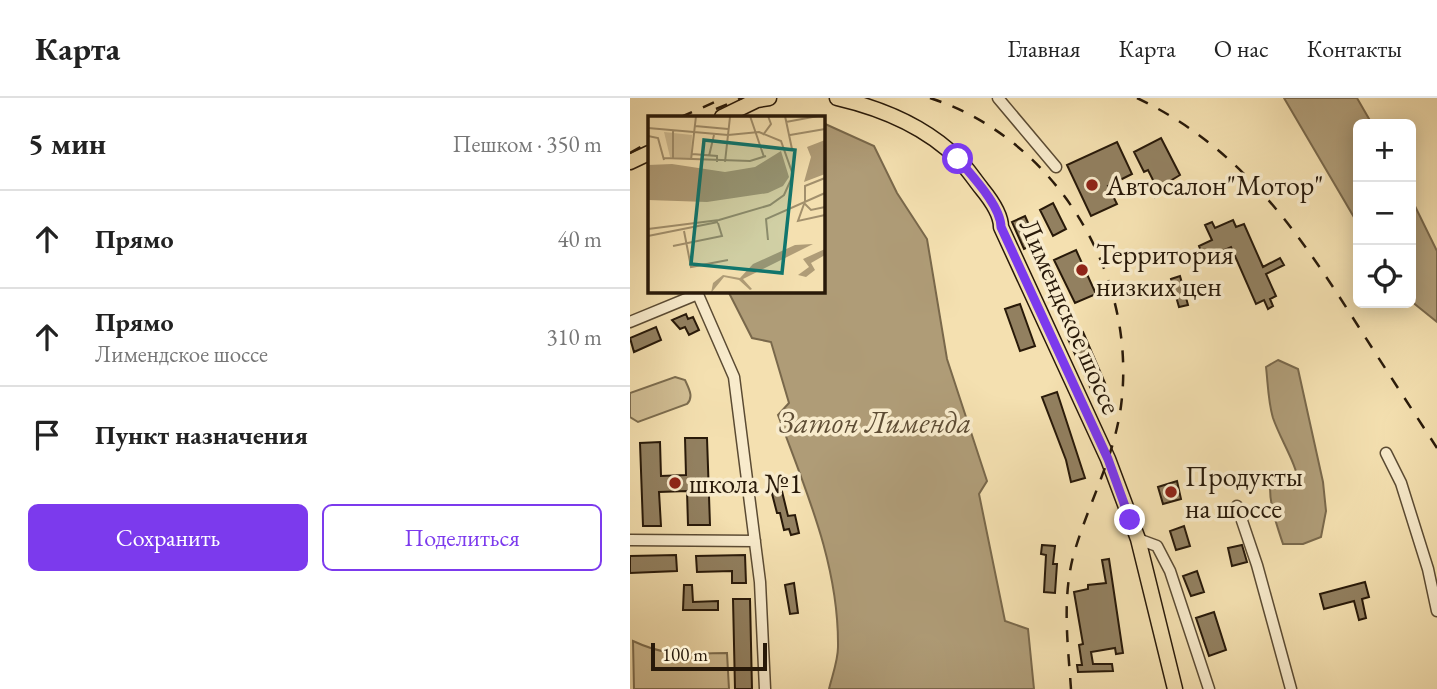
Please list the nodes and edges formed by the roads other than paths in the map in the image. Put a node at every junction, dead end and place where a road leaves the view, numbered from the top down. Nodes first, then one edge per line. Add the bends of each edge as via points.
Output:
1 (769, 98) edge
2 (837, 98) edge
3 (998, 98) edge
4 (724, 116) edge
5 (648, 153) edge
6 (630, 162) edge
7 (1056, 167) dead end
8 (697, 292) edge
9 (630, 322) edge
10 (1385, 453) dead end
11 (1237, 506) dead end
12 (1138, 539) junction
13 (630, 540) edge
14 (755, 541) junction
15 (1437, 611) edge
16 (765, 689) edge
17 (1175, 689) edge
18 (1209, 689) edge
19 (1292, 689) edge

1 - 4 main road
2 - 12 main road, Лимендское шоссе via 890,114 929,137 958,159 986,194 1108,459
3 - 7 street
5 - 6 main road
8 - 9 street
8 - 14 street via 733,377
10 - 15 street via 1401,483
11 - 19 street
12 - 17 main road, Лимендское шоссе
12 - 18 street via 1157,546 1170,571
13 - 14 street
14 - 16 street

